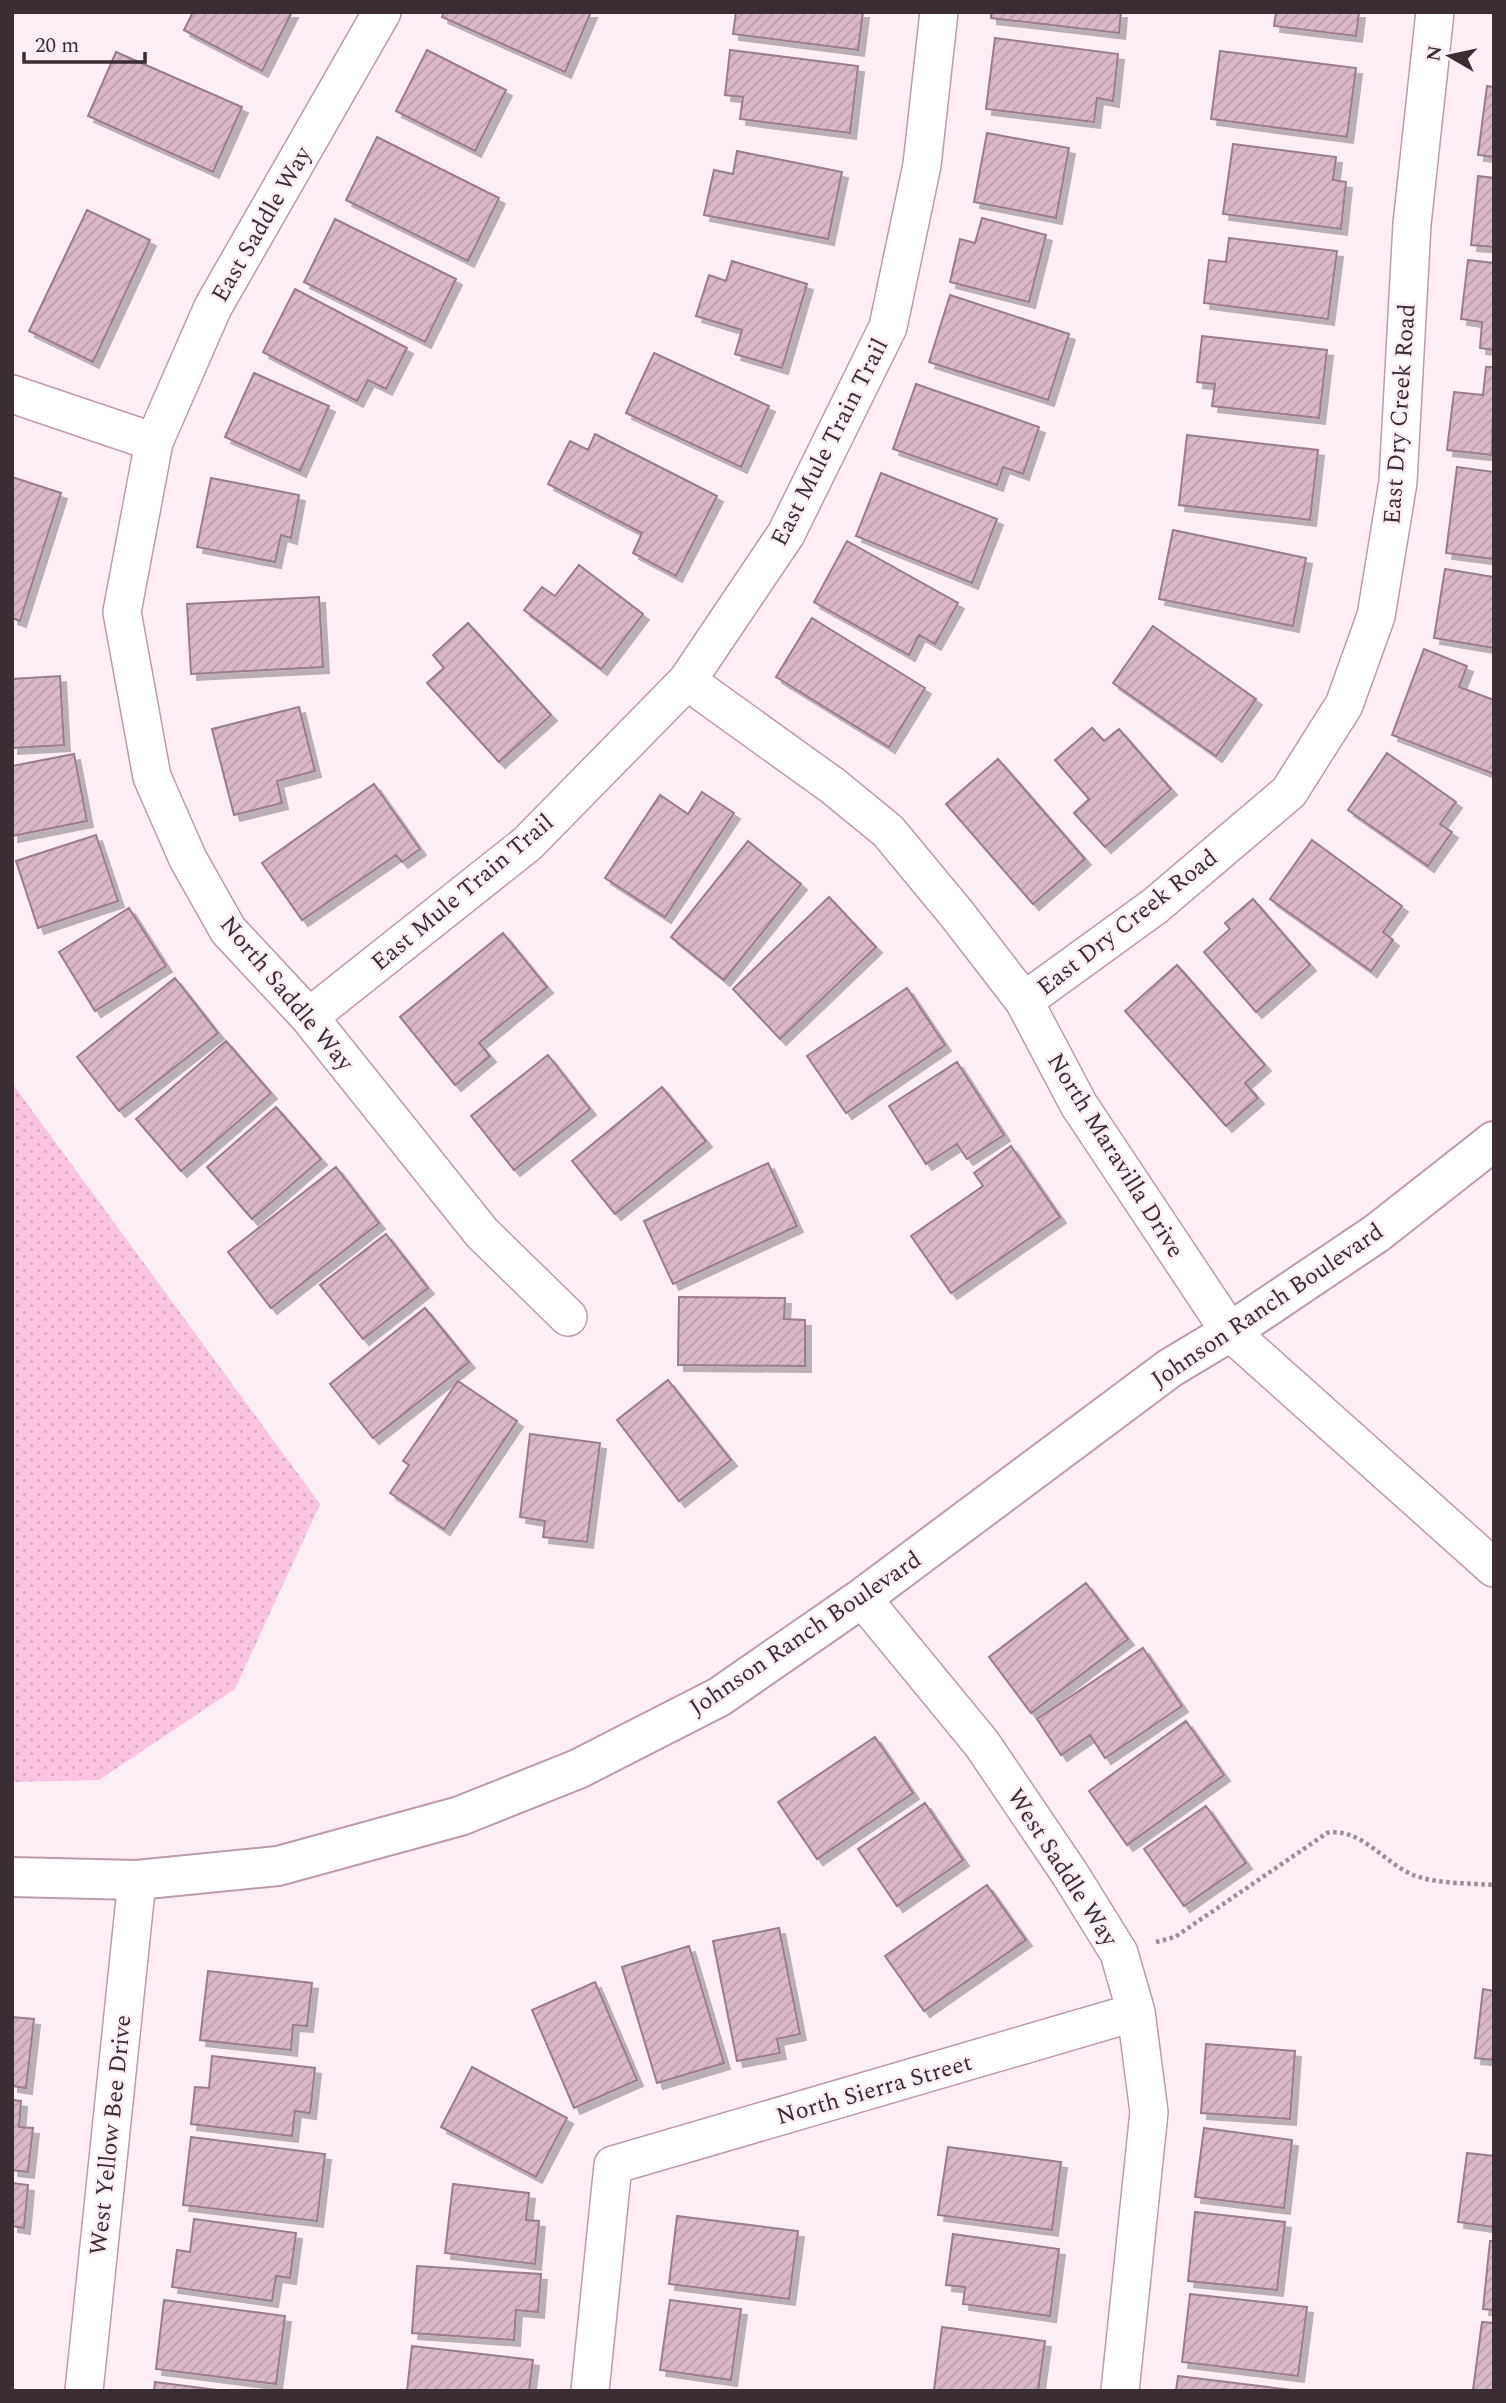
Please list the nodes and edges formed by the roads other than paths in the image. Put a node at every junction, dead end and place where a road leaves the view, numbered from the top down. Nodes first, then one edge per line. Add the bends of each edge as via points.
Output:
1 (382, 12) edge
2 (939, 12) edge
3 (1435, 12) edge
4 (12, 394) edge
5 (154, 442) junction
6 (687, 681) junction
7 (1024, 1001) junction
8 (309, 1017) junction
9 (1494, 1141) edge
10 (568, 1317) dead end
11 (1230, 1332) junction
12 (1494, 1568) edge
13 (862, 1598) junction
14 (12, 1877) edge
15 (137, 1880) junction
16 (1136, 2012) junction
17 (83, 2391) edge
18 (590, 2391) edge
19 (1120, 2391) edge

1 - 5 street, East Saddle Way via 214,307
2 - 6 street, East Mule Train Trail via 922,165 888,327 786,534
3 - 7 street, East Dry Creek Road via 1412,225 1398,482 1376,616 1344,705 1289,792 1155,906
4 - 5 street
5 - 8 street, North Saddle Way via 122,612 152,777 188,859 228,930
6 - 7 street, North Maravilla Drive via 888,831
6 - 8 street, East Mule Train Trail via 527,844
7 - 11 street, North Maravilla Drive via 1079,1105
8 - 10 street, North Saddle Way via 482,1233
9 - 11 street, Johnson Ranch Boulevard via 1377,1233
11 - 12 street, North Maravilla Drive
11 - 13 street, Johnson Ranch Boulevard via 1170,1368
13 - 15 street, Johnson Ranch Boulevard via 719,1697 578,1769 460,1816 278,1866
13 - 16 street, West Saddle Way via 982,1744 1070,1874 1119,1953
14 - 15 street, Johnson Ranch Boulevard
15 - 17 street, West Yellow Bee Drive
16 - 18 street, North Sierra Street via 613,2165
16 - 19 street, West Saddle Way via 1149,2112

